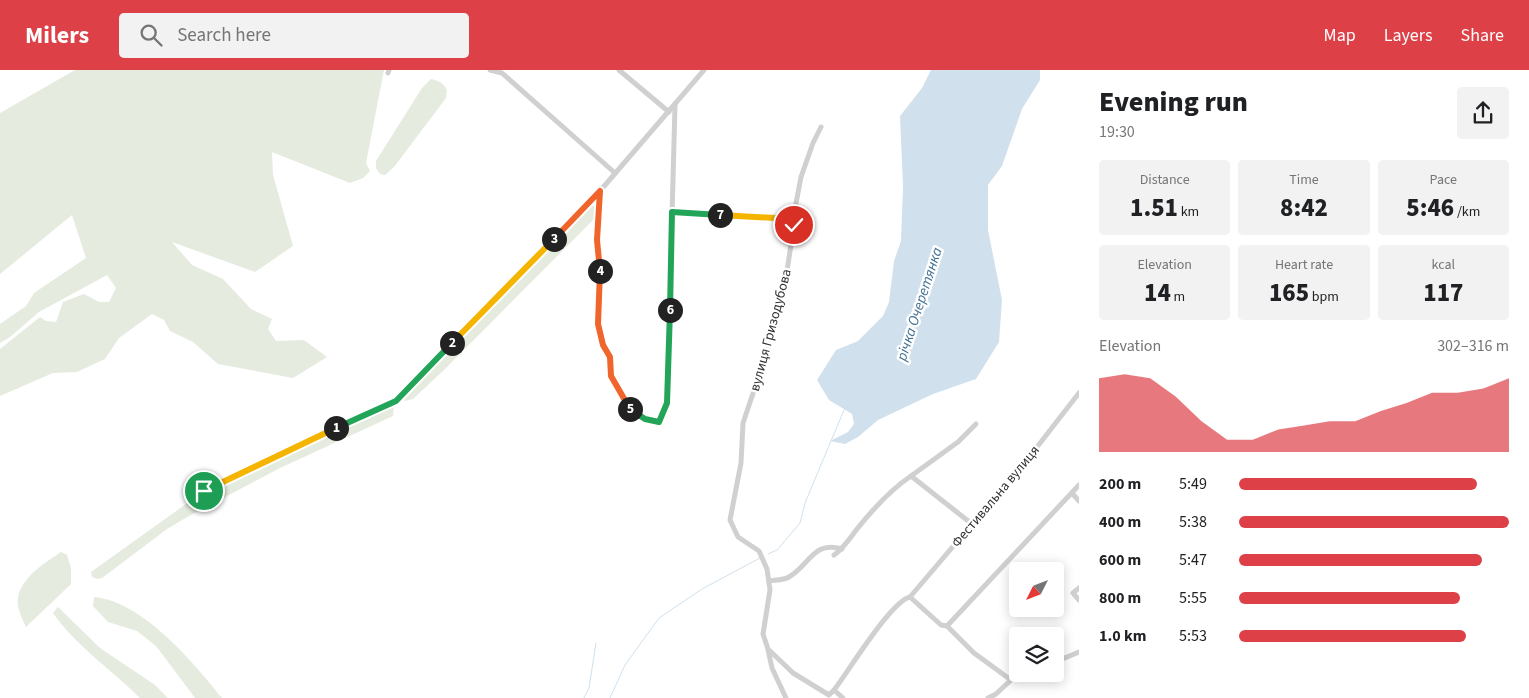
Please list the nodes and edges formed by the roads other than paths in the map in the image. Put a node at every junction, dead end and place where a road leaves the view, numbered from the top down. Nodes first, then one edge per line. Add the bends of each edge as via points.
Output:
1 (490, 70) edge
2 (619, 70) edge
3 (704, 70) edge
4 (675, 105) junction
5 (669, 112) junction
6 (821, 128) dead end
7 (615, 173) junction
8 (600, 191) junction
9 (672, 212) junction
10 (793, 219) junction
11 (1079, 393) edge
12 (976, 424) dead end
13 (910, 476) junction
14 (1079, 486) edge
15 (204, 491) dead end
16 (1072, 493) junction
17 (1079, 501) edge
18 (972, 524) junction
19 (842, 549) junction
20 (834, 555) dead end
21 (769, 581) junction
22 (1079, 588) edge
23 (910, 597) junction
24 (1079, 600) edge
25 (947, 626) junction
26 (768, 649) junction
27 (1079, 652) edge
28 (1064, 658) edge
29 (1009, 679) edge
30 (1009, 682) edge
31 (834, 690) junction
32 (786, 698) edge
33 (843, 698) edge
34 (988, 698) edge

1 - 7 street via 502,74
2 - 5 street
3 - 4 street
4 - 5 street
4 - 9 street
5 - 7 street
6 - 10 street, вулиця Гризодубова via 801,177
7 - 8 street
8 - 9 street via 598,324 603,345 610,357 611,376 629,408 645,419 659,422 667,403
8 - 15 street via 396,401
9 - 10 street
10 - 21 street, вулиця Гризодубова via 785,284 768,349 743,423 741,463 730,520 738,537 759,551
11 - 18 street, Фестивальна вулиця
12 - 13 street via 958,442
13 - 18 street
13 - 19 street via 892,489
14 - 16 street
16 - 17 street
16 - 25 street
18 - 23 street, Фестивальна вулиця
19 - 20 street
19 - 21 street via 833,546 820,548 789,578
21 - 26 street via 763,634
22 - 24 street via 1073,593
23 - 25 street via 941,625
23 - 31 street, Фестивальна вулиця via 904,598 887,616
25 - 29 street via 974,653
26 - 31 street via 793,673 829,695
26 - 32 street via 772,668
27 - 28 street
30 - 34 street
31 - 33 street

